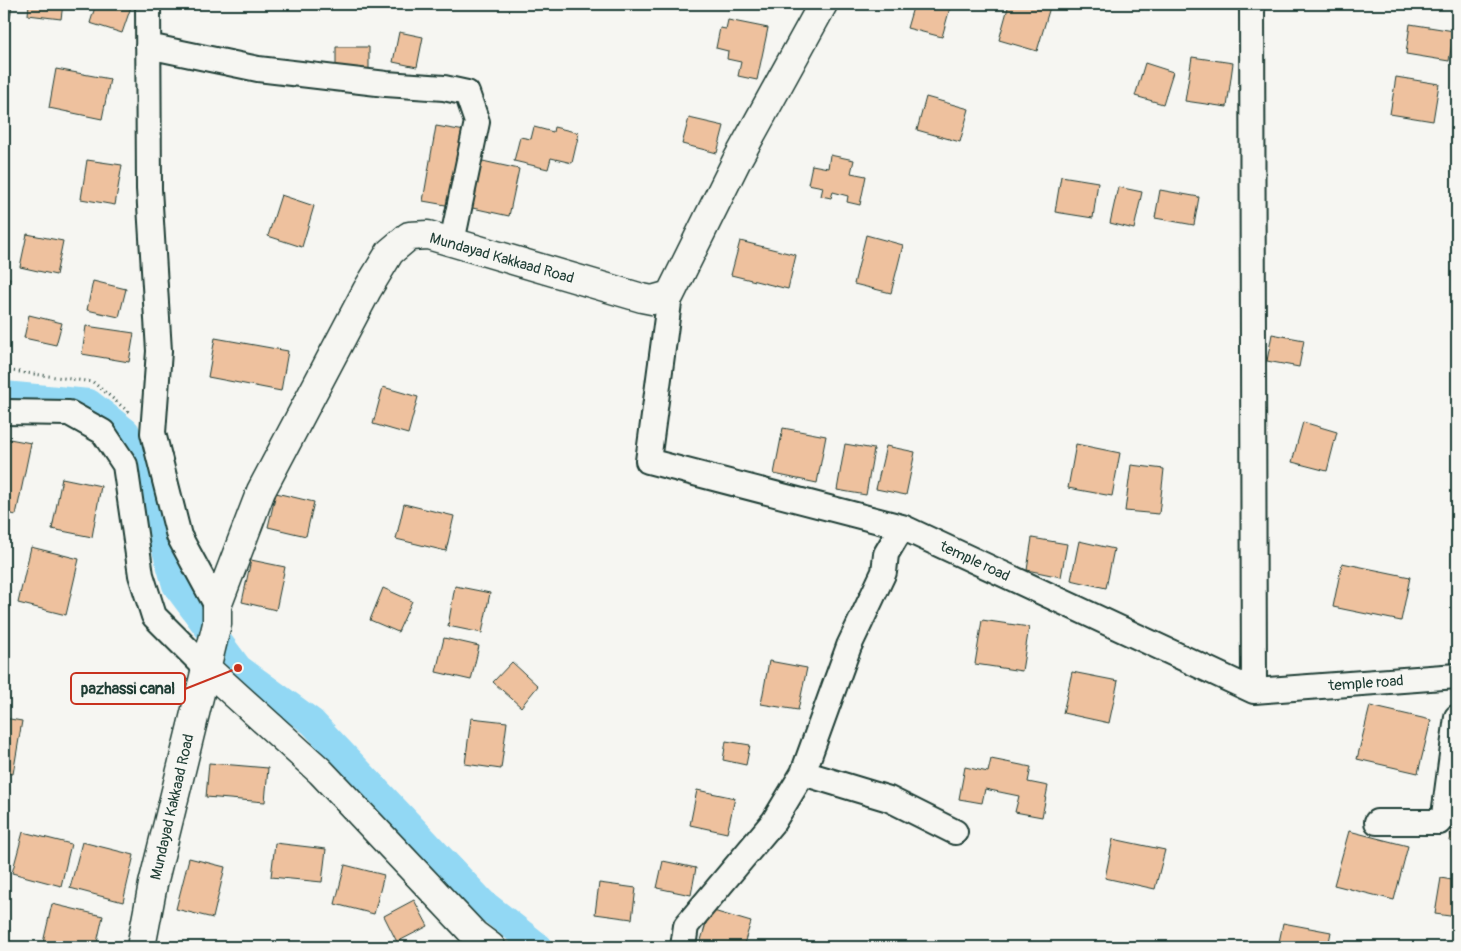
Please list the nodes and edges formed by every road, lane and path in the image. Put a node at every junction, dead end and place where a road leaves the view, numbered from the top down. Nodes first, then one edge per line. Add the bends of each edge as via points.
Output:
1 (148, 4) edge
2 (823, 4) edge
3 (1252, 4) edge
4 (148, 46) junction
5 (452, 242) junction
6 (670, 295) junction
7 (4, 412) edge
8 (902, 527) junction
9 (217, 615) junction
10 (206, 660) junction
11 (1457, 676) edge
12 (1254, 691) junction
13 (1457, 717) edge
14 (803, 773) junction
15 (1377, 822) dead end
16 (955, 832) dead end
17 (141, 947) edge
18 (491, 947) edge
19 (683, 947) edge

1 - 4 street
2 - 6 main road via 736,162
3 - 12 street
4 - 5 street via 258,69 467,93 478,122
4 - 9 street via 149,189 159,351 153,432 179,536
5 - 6 main road, Mundayad Kakkaad Road via 642,298 652,300
5 - 9 main road, Mundayad Kakkaad Road via 428,234 409,236 390,252 262,491
6 - 8 street, temple road via 648,461
7 - 10 street via 69,414 102,432 125,465 141,575 154,616
8 - 12 street, temple road
8 - 14 street via 886,554 884,572 849,646
9 - 10 main road, Mundayad Kakkaad Road
10 - 17 main road, Mundayad Kakkaad Road
10 - 18 main road via 320,771 475,935
11 - 12 street, temple road
13 - 15 street via 1444,815 1439,822
14 - 16 street via 889,799
14 - 19 street via 774,820 686,926

